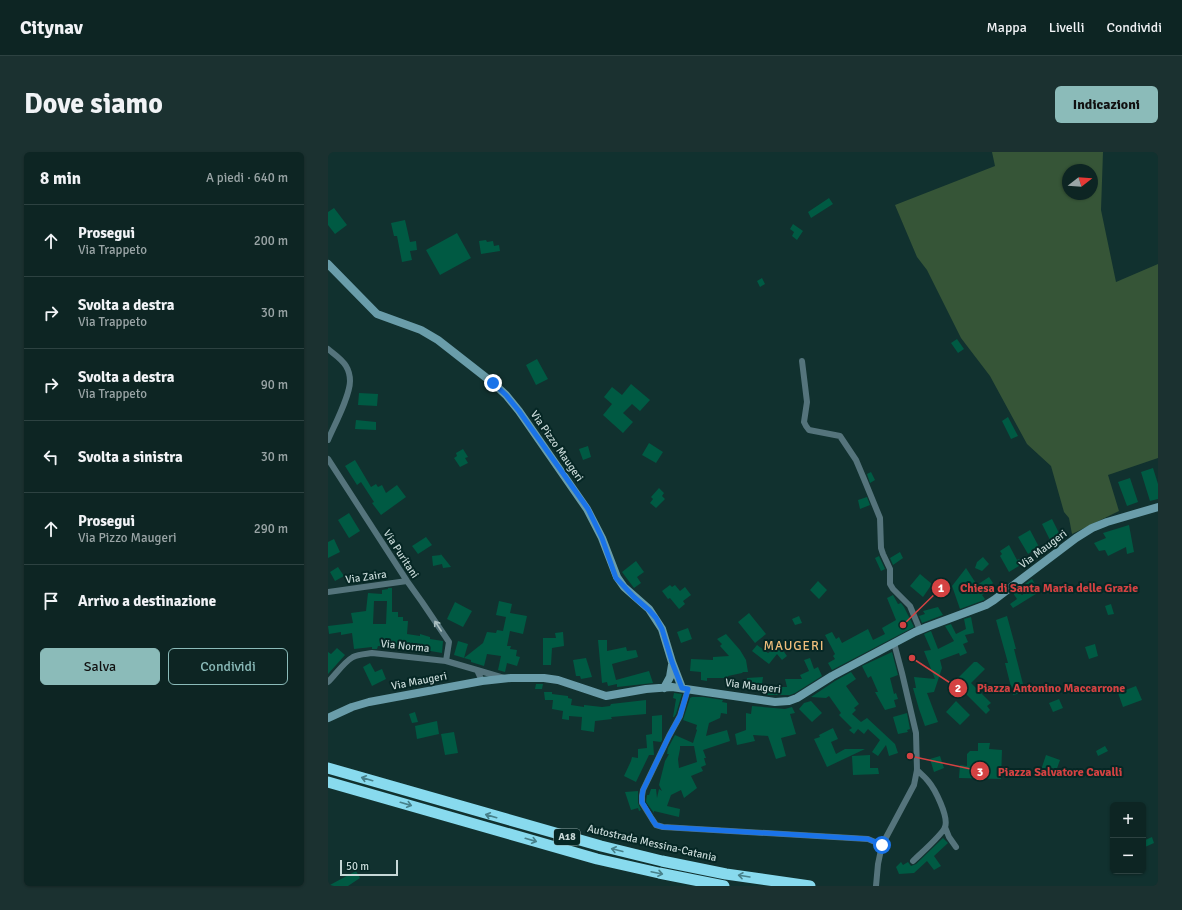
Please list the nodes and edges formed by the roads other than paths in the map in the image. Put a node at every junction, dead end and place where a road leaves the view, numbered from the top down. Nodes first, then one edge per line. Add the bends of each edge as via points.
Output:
1 (328, 264) edge
2 (328, 349) edge
3 (802, 361) dead end
4 (328, 440) edge
5 (328, 459) edge
6 (1158, 507) edge
7 (407, 581) junction
8 (328, 592) edge
9 (920, 630) junction
10 (894, 643) junction
11 (446, 661) junction
12 (672, 662) junction
13 (477, 670) junction
14 (504, 678) junction
15 (482, 680) junction
16 (328, 682) edge
17 (664, 688) junction
18 (685, 689) junction
19 (328, 718) edge
20 (328, 768) edge
21 (917, 770) junction
22 (328, 782) edge
23 (945, 827) junction
24 (882, 845) junction
25 (956, 847) dead end
26 (913, 861) dead end
27 (724, 886) edge
28 (810, 886) edge
29 (876, 886) edge

1 - 12 street, Via Pizzo Maugeri via 377,314 421,330 438,340 506,395 588,509 602,538 616,578 656,618
2 - 4 street via 346,366 350,374 350,383
3 - 9 street via 807,402 804,422 809,430 840,436 856,460 880,518 881,548 890,569 890,584 910,606
5 - 7 street, Via Puritani
6 - 9 street, Via Maugeri via 1092,528 986,605
7 - 8 street, Via Zaira
11 -> 7 street, Via Puritani via 449,642
9 - 10 street, Via Maugeri
10 - 18 street, Via Maugeri via 789,701 775,702
10 - 21 street via 916,733
11 - 13 street, Via Norma
11 - 16 street, Via Norma via 362,654 353,657
12 - 17 street via 672,671
12 - 18 street, Via Pizzo Maugeri
13 - 14 street, Via Norma
13 - 15 street
14 - 15 street, Via Maugeri
14 - 17 street, Via Maugeri via 558,680 606,696
15 - 19 street, Via Maugeri via 369,702
17 - 18 street, Via Maugeri
18 - 24 street via 680,716 643,790 642,802 656,825 868,839
28 -> 20 highway, Autostrada Messina-Catania / A18 via 726,874 662,861
21 - 23 street via 928,781 940,802 946,820
21 - 24 street via 914,785
22 -> 27 highway, A18 via 597,859
23 - 25 street
23 - 26 street
24 - 29 street

